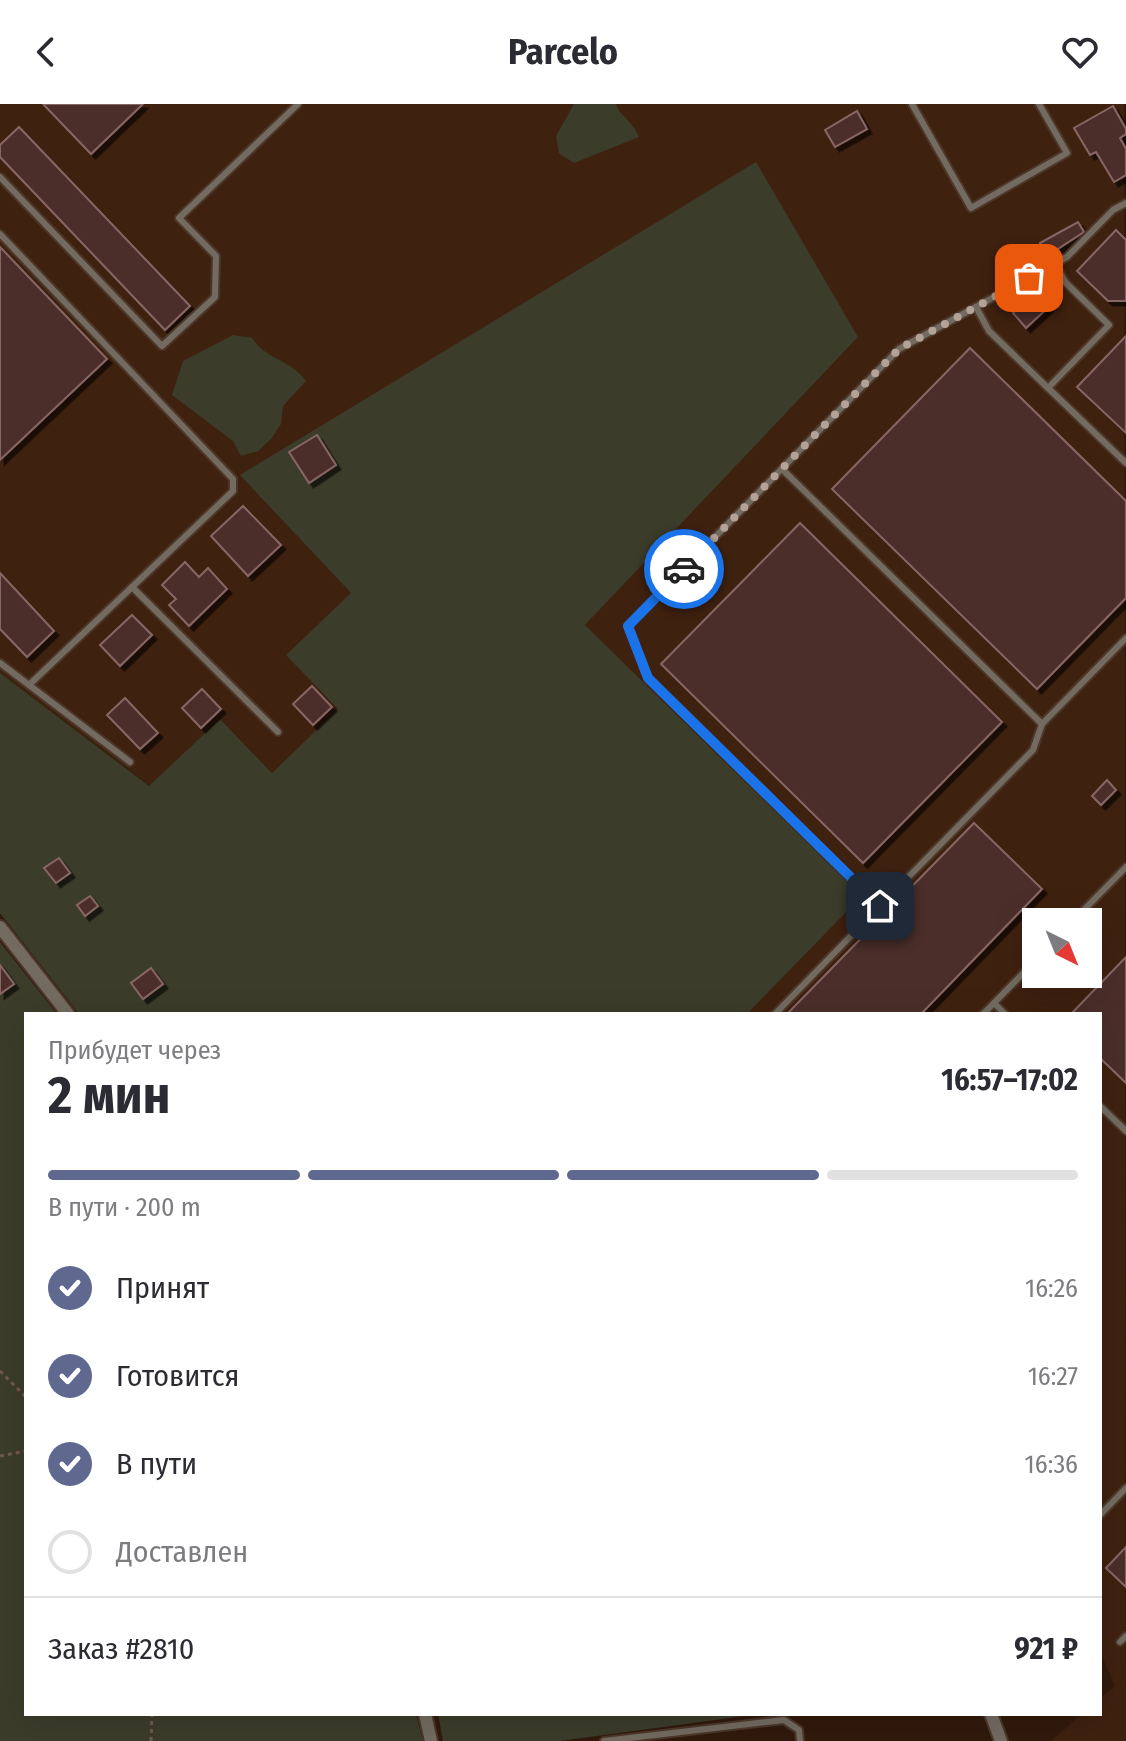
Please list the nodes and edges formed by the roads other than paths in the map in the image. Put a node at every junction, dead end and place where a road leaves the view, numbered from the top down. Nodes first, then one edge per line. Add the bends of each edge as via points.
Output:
1 (298, 104) edge
2 (912, 104) edge
3 (1039, 104) edge
4 (0, 177) edge
5 (1126, 203) edge
6 (0, 234) edge
7 (1055, 264) junction
8 (976, 307) junction
9 (1048, 388) junction
10 (1126, 463) edge
11 (782, 469) junction
12 (132, 587) junction
13 (1126, 638) edge
14 (0, 663) edge
15 (29, 685) junction
16 (1042, 724) junction
17 (278, 732) dead end
18 (130, 762) dead end
19 (1126, 867) edge
20 (880, 906) junction
21 (1086, 908) edge
22 (0, 927) edge
23 (1022, 974) edge
24 (994, 1003) junction
25 (66, 1012) edge
26 (777, 1012) edge
27 (985, 1012) edge
28 (1003, 1012) edge
29 (1102, 1108) edge
30 (1126, 1131) edge
31 (1126, 1488) edge
32 (1102, 1513) edge
33 (1126, 1636) edge
34 (1120, 1642) dead end
35 (425, 1716) edge
36 (992, 1716) edge
37 (431, 1741) edge
38 (604, 1741) edge
39 (800, 1741) edge
40 (1001, 1741) edge

1 - 4 lane via 179,218 216,256 215,297 162,346
2 - 3 lane via 971,208 1067,153
5 - 7 lane
6 - 12 lane via 233,479 233,491
7 - 8 lane
7 - 9 lane via 1066,283 1109,325
8 - 9 lane via 989,331
8 - 11 lane via 899,349
9 - 10 lane
11 - 16 lane
11 - 20 lane via 628,626 648,678
12 - 15 lane
12 - 17 lane
13 - 16 lane
14 - 15 lane
15 - 18 lane
16 - 20 lane via 1033,750
19 - 21 lane
20 - 26 lane
22 - 25 street
23 - 24 lane
24 - 27 lane
24 - 28 lane
29 - 30 lane
31 - 32 lane
33 - 34 lane
35 - 37 street
36 - 40 street
38 - 39 lane via 784,1720 799,1730

